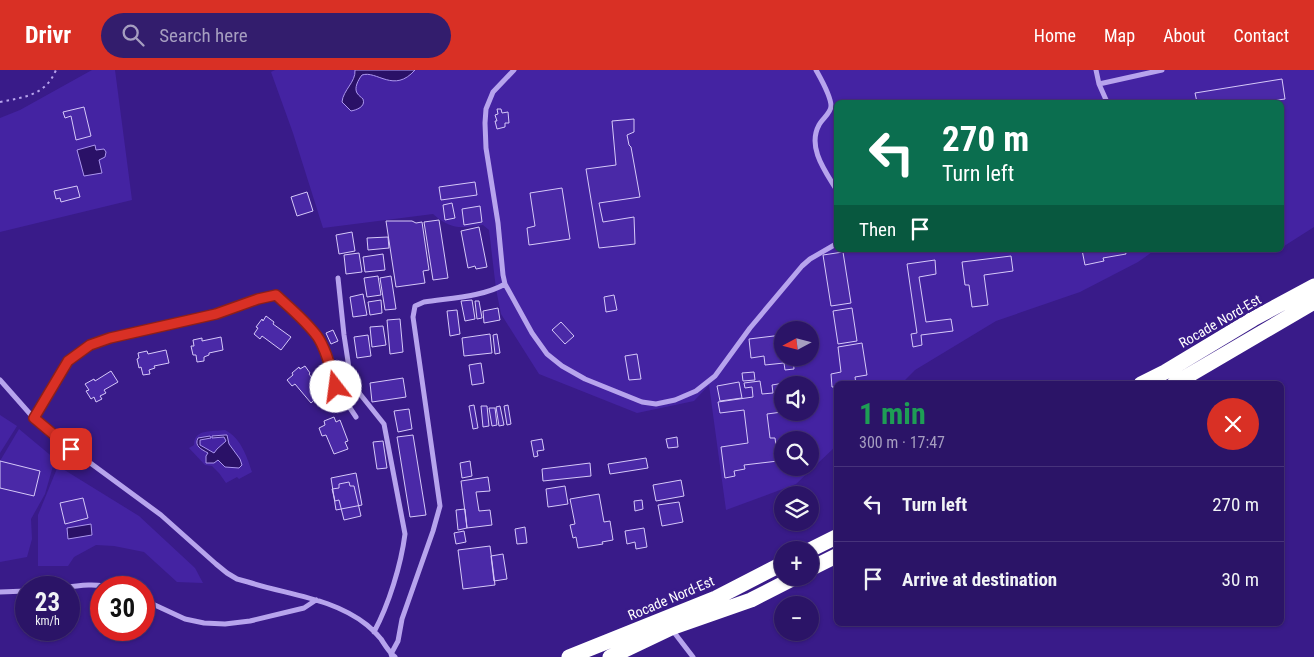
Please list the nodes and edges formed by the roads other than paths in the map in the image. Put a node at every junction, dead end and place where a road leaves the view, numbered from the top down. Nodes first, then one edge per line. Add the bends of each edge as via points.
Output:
1 (514, 70) edge
2 (816, 70) edge
3 (1096, 70) edge
4 (1162, 70) edge
5 (1099, 84) junction
6 (1106, 100) edge
7 (834, 186) edge
8 (834, 245) edge
9 (338, 278) dead end
10 (505, 284) junction
11 (1314, 286) edge
12 (1314, 302) edge
13 (0, 380) edge
14 (1147, 381) edge
15 (1179, 381) edge
16 (356, 417) dead end
17 (34, 418) junction
18 (834, 538) edge
19 (819, 546) edge
20 (834, 557) edge
21 (819, 564) edge
22 (774, 568) edge
23 (778, 586) edge
24 (15, 591) edge
25 (0, 592) edge
26 (316, 600) junction
27 (155, 605) edge
28 (671, 628) junction
29 (374, 632) junction
30 (393, 656) edge
31 (570, 657) edge
32 (610, 657) edge
33 (693, 657) edge

1 - 10 street via 493,92 486,109 485,123
2 - 7 street via 831,103 818,126 815,146
3 - 5 street
4 - 5 street
5 - 6 street
8 - 10 street via 802,266 715,376 696,391 656,404 642,402 585,379 562,366 532,333
9 - 29 street via 349,368 360,394 384,424 406,534 393,586
10 - 30 street via 483,293 415,306 412,317 440,506
11 - 14 highway, Rocade Nord-Est
12 - 15 highway
13 - 17 street
16 - 17 street via 336,387 318,337 276,295 216,314 90,345 68,361
17 - 26 street via 82,458 162,514 227,573 238,579
18 - 19 highway
20 - 21 highway
22 - 31 highway, Rocade Nord-Est via 716,598
23 - 28 highway, Rocade Nord-Est via 751,600
24 - 25 street
26 - 27 street via 304,608 225,624 185,619
26 - 29 street via 352,614
28 - 32 highway, Rocade Nord-Est
28 - 33 street
29 - 30 street

